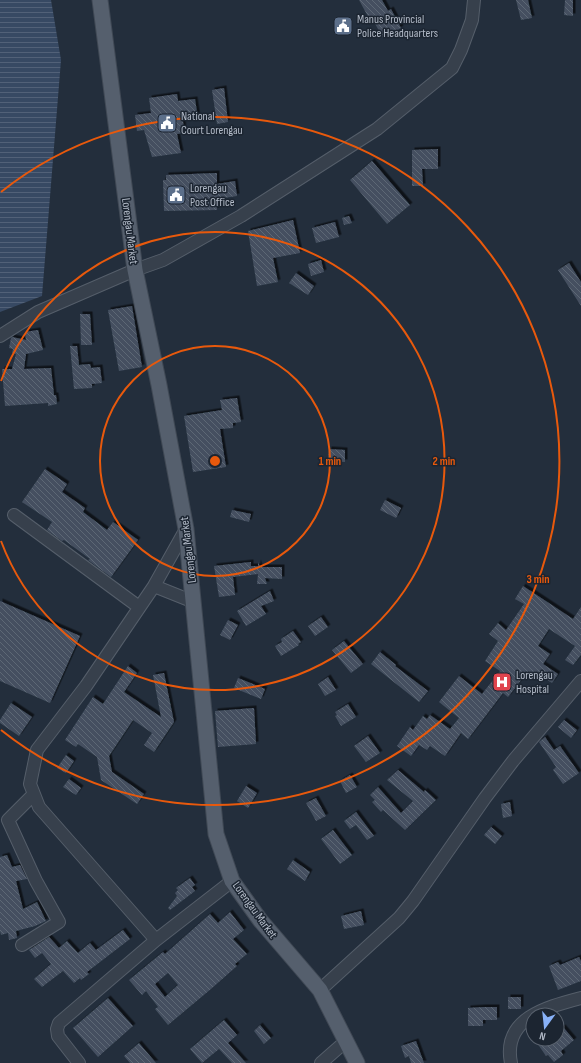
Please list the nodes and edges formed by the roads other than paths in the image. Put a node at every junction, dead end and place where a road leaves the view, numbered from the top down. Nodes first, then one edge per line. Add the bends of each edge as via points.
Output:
1 (100, 0) edge
2 (474, 0) edge
3 (135, 270) junction
4 (0, 336) edge
5 (14, 515) dead end
6 (186, 529) junction
7 (154, 586) junction
8 (194, 602) junction
9 (139, 606) junction
10 (581, 681) edge
11 (34, 794) junction
12 (232, 881) junction
13 (156, 940) junction
14 (22, 945) dead end
15 (320, 990) junction
16 (581, 998) edge
17 (346, 1041) junction
18 (79, 1063) edge
19 (321, 1063) edge
20 (357, 1063) edge
21 (511, 1063) edge

1 - 3 main road, Lorengau Market
2 - 3 street via 472,20 462,50 452,68 377,129 241,216 163,260
3 - 4 street via 38,312
3 - 6 main road, Lorengau Market
5 - 9 street
6 - 7 street
6 - 8 main road, Lorengau Market
7 - 8 street
7 - 9 street
8 - 12 main road, Lorengau Market via 216,834
9 - 11 street via 86,686 37,750 30,784
10 - 15 street via 485,798 414,901 399,918
11 - 13 street via 39,807
11 - 14 street via 8,820 36,881 59,922
12 - 13 street
12 - 15 main road, Lorengau Market via 260,920
13 - 18 street via 59,1023 58,1036
15 - 17 main road, Lorengau Market
16 - 21 street via 561,1003 526,1019 519,1026 510,1045
17 - 19 street
17 - 20 main road, Lorengau Market

